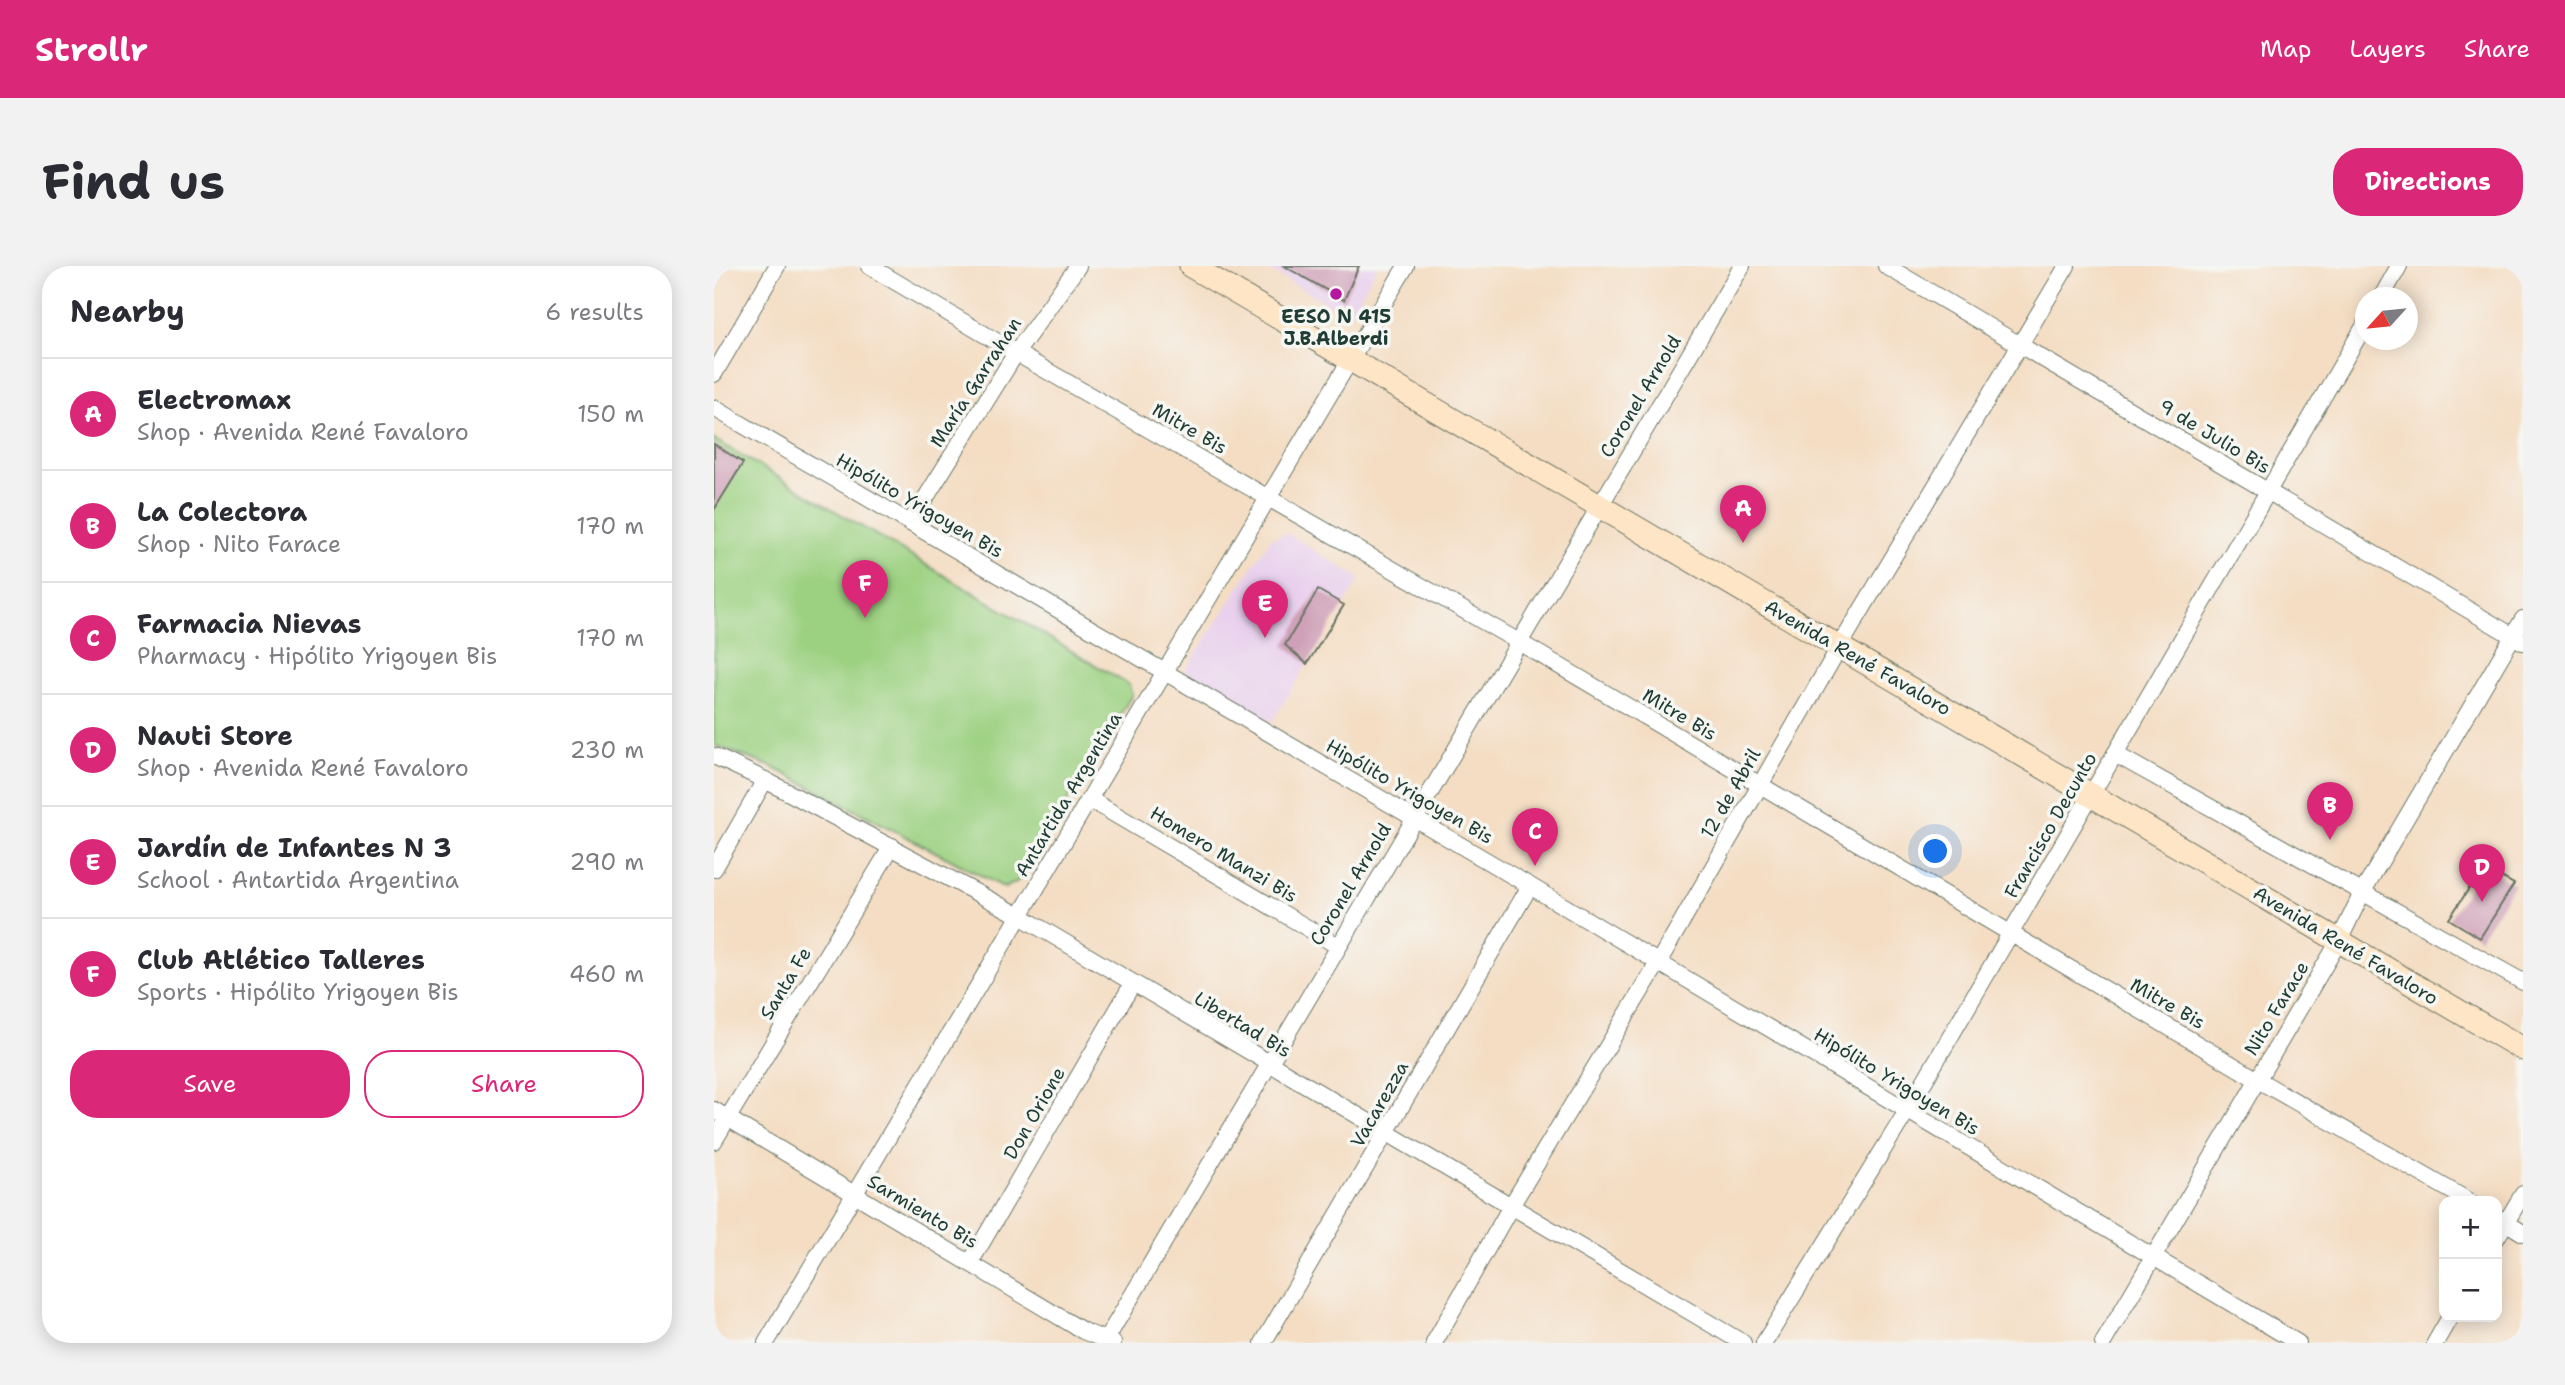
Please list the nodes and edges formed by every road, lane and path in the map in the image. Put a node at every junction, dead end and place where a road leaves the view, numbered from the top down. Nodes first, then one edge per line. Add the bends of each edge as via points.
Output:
1 (777, 266) edge
2 (869, 266) edge
3 (1078, 266) edge
4 (1191, 266) edge
5 (1406, 266) edge
6 (1742, 266) edge
7 (1886, 266) edge
8 (2067, 266) edge
9 (2399, 266) edge
10 (2387, 287) edge
11 (2355, 340) edge
12 (2020, 345) junction
13 (1016, 354) junction
14 (1351, 359) junction
15 (714, 374) edge
16 (714, 408) edge
17 (2267, 491) junction
18 (1269, 497) junction
19 (1600, 505) junction
20 (910, 523) junction
21 (2523, 619) edge
22 (2518, 639) edge
23 (1519, 642) junction
24 (1840, 646) junction
25 (1165, 672) junction
26 (2115, 754) junction
27 (714, 756) edge
28 (765, 779) junction
29 (1758, 786) junction
30 (2092, 794) junction
31 (1089, 799) junction
32 (1414, 818) junction
33 (892, 846) junction
34 (714, 869) edge
35 (1530, 886) junction
36 (2362, 893) junction
37 (1020, 916) junction
38 (2011, 934) junction
39 (2340, 941) junction
40 (1338, 946) junction
41 (1658, 963) junction
42 (2523, 982) edge
43 (1133, 983) junction
44 (2523, 1049) edge
45 (1268, 1063) junction
46 (2258, 1080) junction
47 (1907, 1111) junction
48 (721, 1114) edge
49 (1386, 1132) junction
50 (714, 1141) edge
51 (854, 1194) junction
52 (2523, 1194) edge
53 (2460, 1196) edge
54 (1511, 1206) junction
55 (2502, 1219) edge
56 (2502, 1221) edge
57 (2523, 1233) edge
58 (2154, 1258) junction
59 (970, 1263) junction
60 (2448, 1322) edge
61 (1107, 1342) edge
62 (766, 1343) edge
63 (1264, 1343) edge
64 (1434, 1343) edge
65 (1743, 1343) edge
66 (1765, 1343) edge
67 (2103, 1343) edge
68 (2298, 1343) edge
69 (2435, 1343) edge

1 - 15 street
2 - 13 street, Mitre Bis
3 - 13 street, María Garrahan
4 - 14 main road, Avenida René Favaloro
5 - 14 street, Antartida Argentina
6 - 19 street, Coronel Arnold
7 - 12 street, 9 de Julio Bis
8 - 12 street, 12 de Abril
9 - 10 street
11 - 17 street, Francisco Decunto
12 - 17 street, 9 de Julio Bis
12 - 24 street, 12 de Abril
13 - 18 street, Mitre Bis
13 - 20 street, María Garrahan
14 - 18 street, Antartida Argentina
14 - 19 main road, Avenida René Favaloro
16 - 20 street, Hipólito Yrigoyen Bis
17 - 22 street, 9 de Julio Bis
17 - 26 street, Francisco Decunto
18 - 23 street, Mitre Bis
18 - 25 street, Antartida Argentina
19 - 23 street, Coronel Arnold
19 - 24 main road, Avenida René Favaloro
20 - 25 street, Hipólito Yrigoyen Bis
21 - 22 street, Nito Farace
22 - 36 street, Nito Farace
23 - 29 street, Mitre Bis
23 - 32 street, Coronel Arnold
24 - 29 street, 12 de Abril
24 - 30 main road, Avenida René Favaloro
25 - 31 street, Antartida Argentina
25 - 32 street, Hipólito Yrigoyen Bis
26 - 30 street, Francisco Decunto
26 - 36 street
27 - 28 street, Libertad Bis
28 - 33 street, Libertad Bis
28 - 34 street
29 - 38 street, Mitre Bis
29 - 41 street, 12 de Abril
30 - 38 street, Francisco Decunto
30 - 39 main road, Avenida René Favaloro
31 - 37 street, Antartida Argentina
31 - 40 street, Homero Manzi Bis
32 - 35 street, Hipólito Yrigoyen Bis
32 - 40 street, Coronel Arnold
33 - 37 street, Libertad Bis
33 - 48 street, Santa Fe
35 - 41 street, Hipólito Yrigoyen Bis
35 - 49 street, Vacarezza
36 - 39 street, Nito Farace
36 - 42 street
37 - 43 street, Libertad Bis
37 - 51 street, Antartida Argentina
38 - 46 street, Mitre Bis
38 - 47 street, Francisco Decunto
39 - 44 main road, Avenida René Favaloro
39 - 46 street, Nito Farace
40 - 45 street, Coronel Arnold
41 - 47 street, Hipólito Yrigoyen Bis
41 - 54 street, 12 de Abril
43 - 45 street, Libertad Bis
43 - 59 street, Don Orione
45 - 49 street, Libertad Bis
45 - 61 street, Coronel Arnold
46 - 53 street, Mitre Bis
46 - 58 street, Nito Farace
47 - 58 street, Hipólito Yrigoyen Bis
47 - 66 street, Francisco Decunto
48 - 50 street, Santa Fe
48 - 51 street, Sarmiento Bis
49 - 54 street, Libertad Bis
49 - 63 street, Vacarezza
51 - 59 street, Sarmiento Bis
51 - 62 street, Antartida Argentina
52 - 55 street
54 - 64 street, 12 de Abril
54 - 65 street, Libertad Bis
56 - 57 street
58 - 67 street, Nito Farace
58 - 68 street, Hipólito Yrigoyen Bis
59 - 61 street, Sarmiento Bis
60 - 69 street

